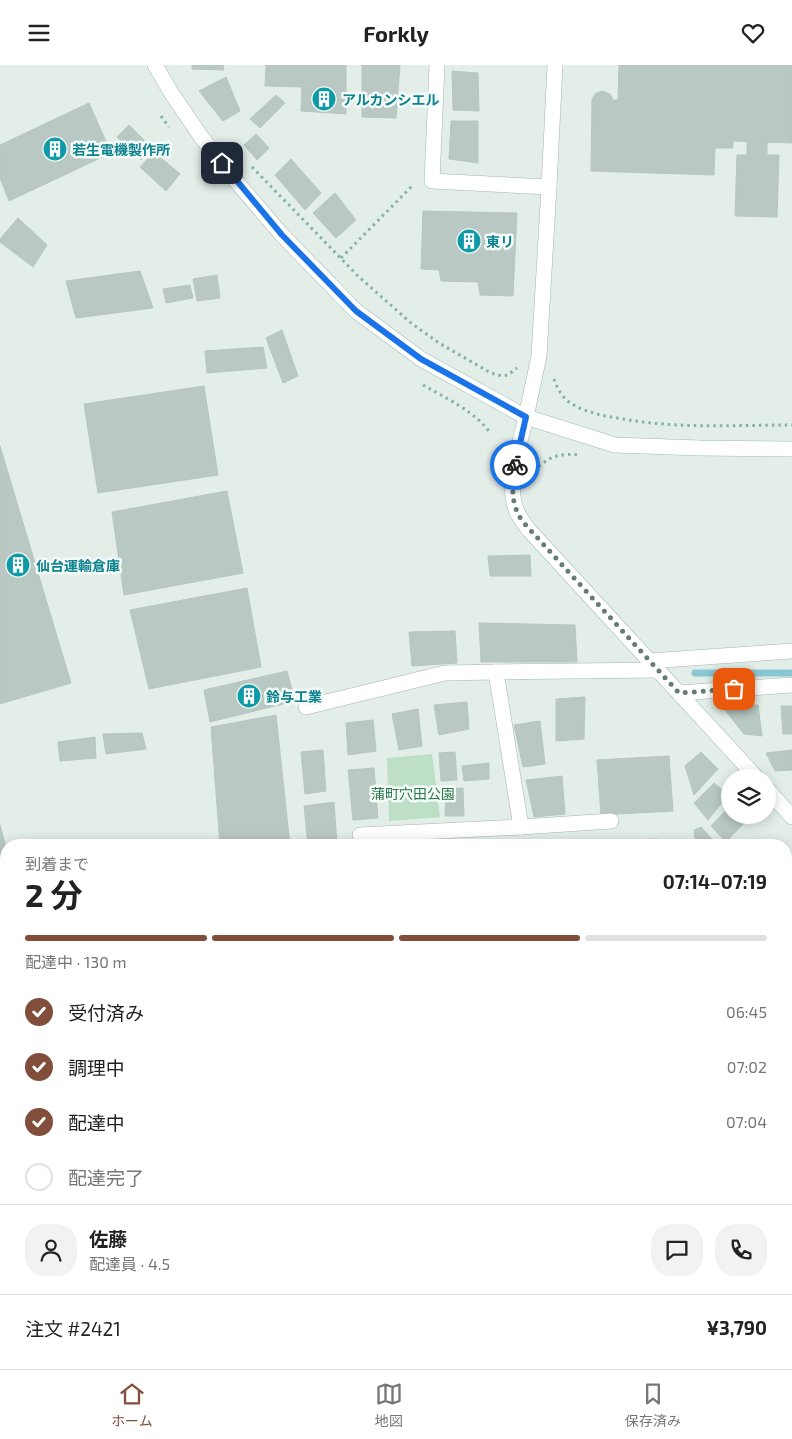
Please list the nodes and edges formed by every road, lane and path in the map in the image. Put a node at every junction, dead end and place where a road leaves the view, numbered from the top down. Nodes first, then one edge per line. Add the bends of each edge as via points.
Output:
1 (155, 65) edge
2 (437, 65) edge
3 (555, 65) edge
4 (248, 163) dead end
5 (432, 181) junction
6 (549, 187) junction
7 (341, 258) junction
8 (520, 363) dead end
9 (554, 369) dead end
10 (526, 417) junction
11 (792, 425) edge
12 (792, 449) edge
13 (584, 456) dead end
14 (532, 478) dead end
15 (792, 651) edge
16 (653, 665) junction
17 (496, 673) junction
18 (792, 685) edge
19 (679, 693) junction
20 (306, 707) dead end
21 (749, 769) edge
22 (776, 799) edge
23 (792, 817) edge
24 (611, 821) dead end
25 (521, 827) junction
26 (360, 835) dead end

1 - 10 street via 182,109 241,187 282,235 356,311 421,359
2 - 5 street
3 - 6 street
4 - 7 path
5 - 6 street
5 - 7 path via 418,180
6 - 10 street via 539,356
7 - 8 path via 394,309 439,343 496,375 508,375
9 - 11 path via 557,389 570,403 596,415 672,425
10 - 12 street via 615,445
10 - 16 street via 512,487 518,515
13 - 14 path via 557,455 544,461
15 - 16 street
16 - 17 street
16 - 19 street
17 - 20 street via 445,673
17 - 25 street
18 - 19 street
19 - 21 street
22 - 23 street
24 - 25 street
25 - 26 street

